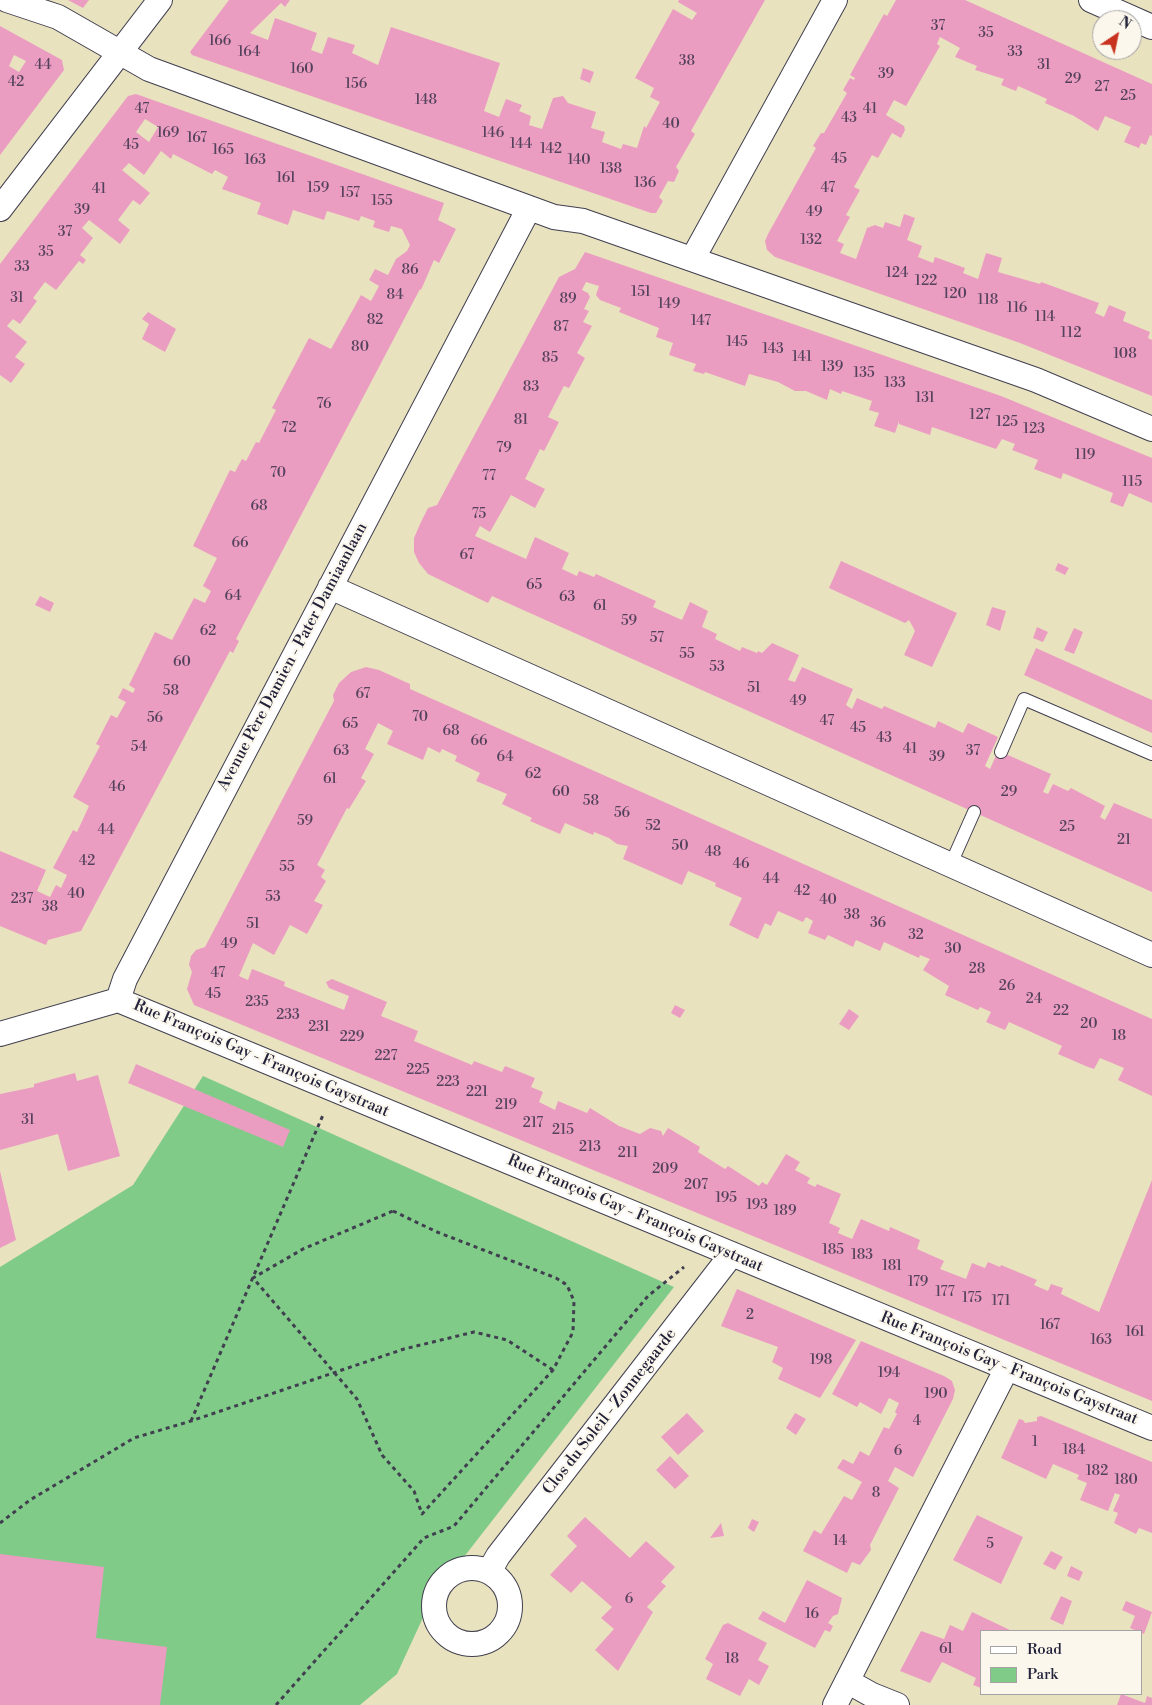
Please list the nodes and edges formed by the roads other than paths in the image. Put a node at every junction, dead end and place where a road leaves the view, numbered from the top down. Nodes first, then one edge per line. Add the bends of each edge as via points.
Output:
1 (7, 0) edge
2 (160, 0) edge
3 (835, 0) edge
4 (1091, 0) edge
5 (1152, 27) edge
6 (120, 52) junction
7 (529, 208) junction
8 (0, 209) edge
9 (693, 258) junction
10 (1152, 429) edge
11 (330, 587) junction
12 (1001, 752) dead end
13 (1152, 754) edge
14 (974, 812) dead end
15 (950, 866) junction
16 (1152, 955) edge
17 (118, 1000) junction
18 (0, 1034) edge
19 (732, 1254) junction
20 (1007, 1368) junction
21 (1152, 1428) edge
22 (489, 1572) dead end
23 (847, 1681) junction
24 (835, 1705) edge
25 (897, 1705) edge

1 - 6 street via 58,17
2 - 6 street
3 - 9 street
4 - 5 street
6 - 7 street via 149,69
6 - 8 street
7 - 9 street via 554,217 583,221
7 - 11 street, Avenue Père Damien - Pater Damiaanlaan
9 - 10 street via 1036,380
11 - 15 street
11 - 17 street, Avenue Père Damien - Pater Damiaanlaan via 125,979
12 - 13 lane via 1024,699
14 - 15 lane
15 - 16 street
17 - 18 street
17 - 19 street, Rue François Gay - François Gaystraat
19 - 20 street, Rue François Gay - François Gaystraat
19 - 22 street, Clos du Soleil - Zonnegaarde via 498,1556
20 - 21 street, Rue François Gay - François Gaystraat
20 - 23 street
23 - 24 street
23 - 25 street via 872,1696

